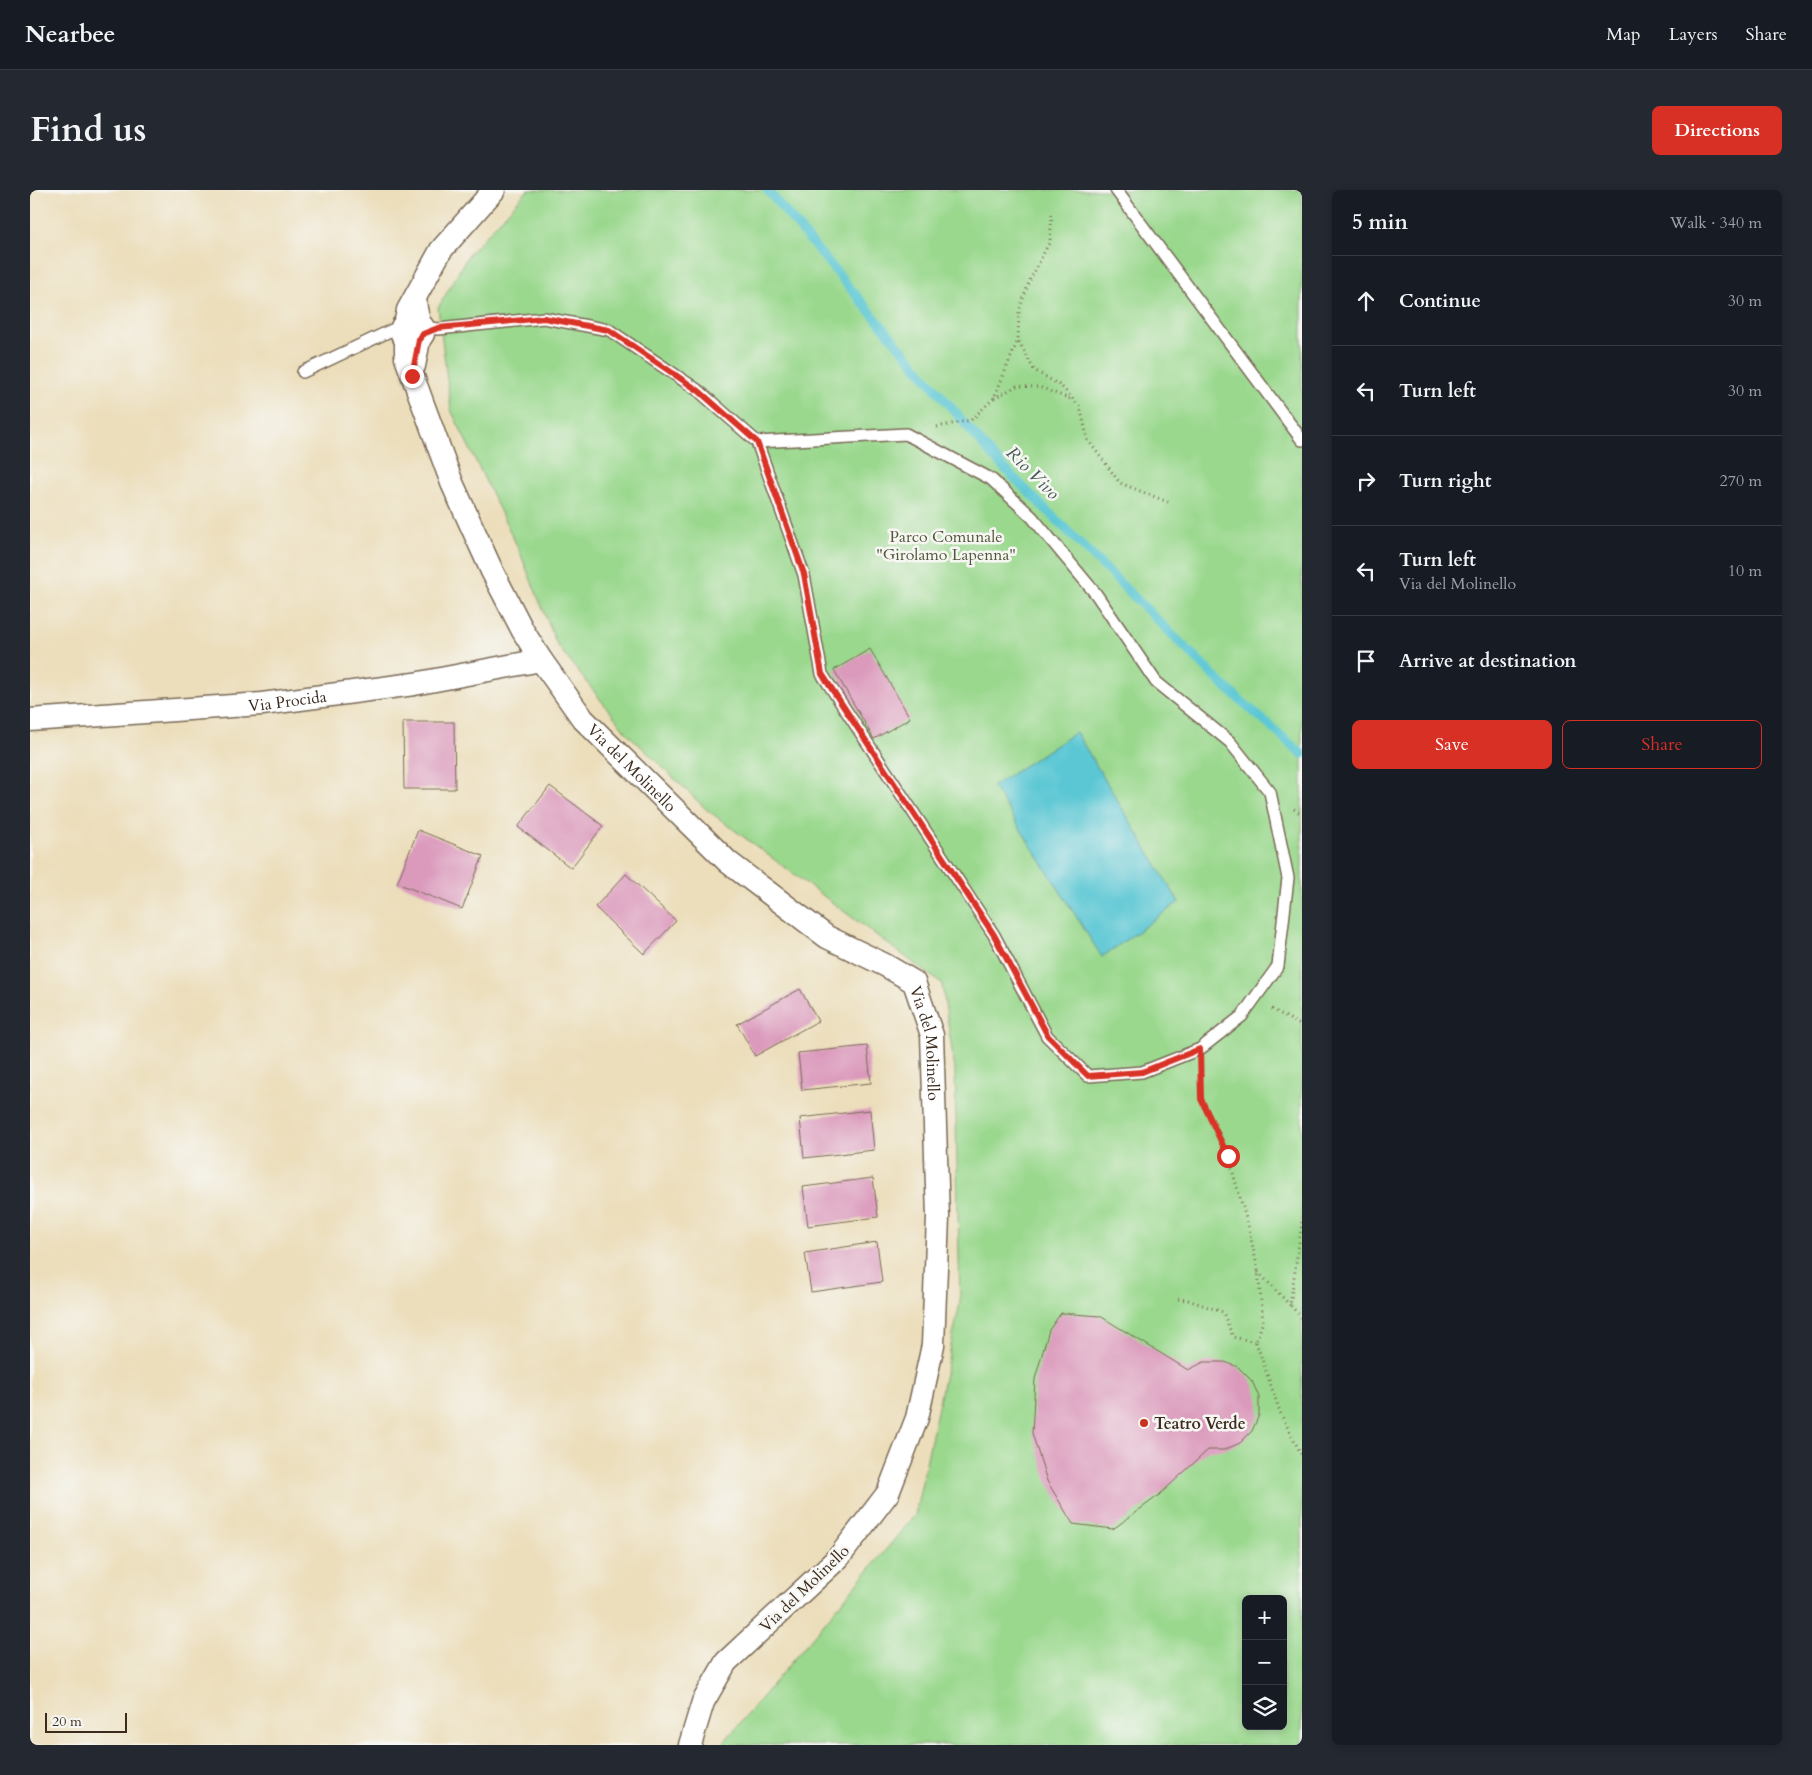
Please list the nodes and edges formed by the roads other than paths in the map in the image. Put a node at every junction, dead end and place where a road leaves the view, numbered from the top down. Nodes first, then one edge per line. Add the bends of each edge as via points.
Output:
1 (494, 190) edge
2 (1116, 190) edge
3 (413, 330) junction
4 (303, 372) dead end
5 (1302, 440) edge
6 (757, 442) junction
7 (541, 660) junction
8 (30, 720) edge
9 (690, 1745) edge

1 - 3 street, Via del Molinello via 441,250 415,298
2 - 5 lane
3 - 4 lane
3 - 6 lane via 544,318 609,330 699,391
3 - 7 street, Via del Molinello via 412,376 452,483 492,571
6 - 6 lane via 804,574 822,674 994,935 1048,1036 1088,1076 1142,1072 1200,1049 1242,1016 1278,966 1288,878 1270,792 1230,742 1156,682 1096,594 1032,517 991,479 906,434
7 - 8 street, Via Procida via 414,684 262,704
7 - 9 street, Via del Molinello via 584,719 728,862 827,937 914,982 932,1035 938,1218 933,1345 917,1418 888,1493 839,1557 726,1662 702,1702

